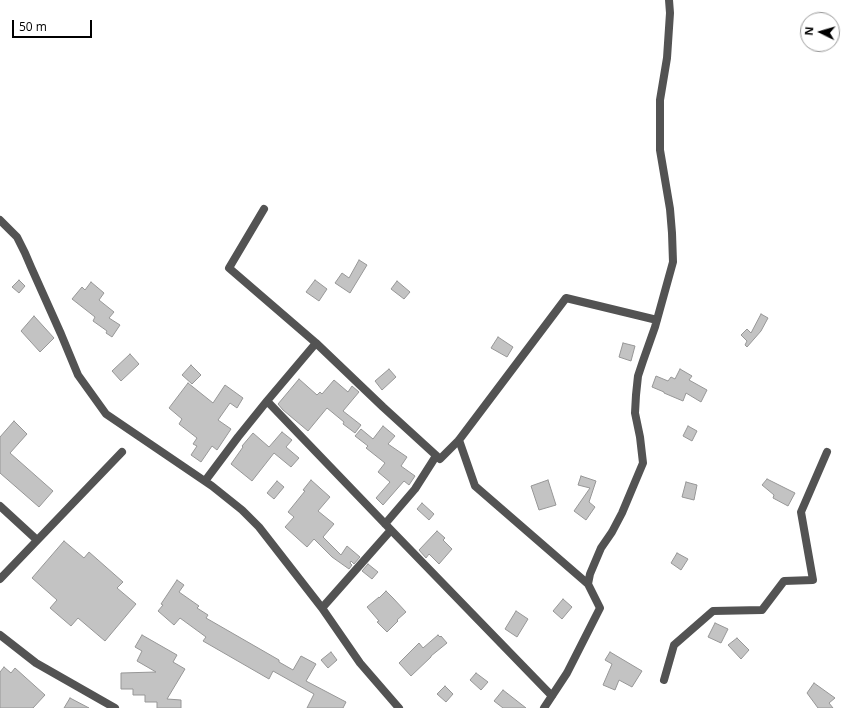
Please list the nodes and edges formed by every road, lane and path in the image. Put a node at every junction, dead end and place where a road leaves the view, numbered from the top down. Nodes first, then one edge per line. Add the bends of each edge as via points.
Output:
1 (669, 0) edge
2 (264, 209) dead end
3 (0, 220) edge
4 (657, 320) junction
5 (316, 343) junction
6 (267, 401) junction
7 (459, 440) junction
8 (122, 452) dead end
9 (827, 452) dead end
10 (436, 456) junction
11 (205, 481) junction
12 (0, 506) edge
13 (385, 524) junction
14 (392, 530) junction
15 (37, 540) junction
16 (0, 579) edge
17 (588, 584) junction
18 (322, 608) junction
19 (0, 635) edge
20 (664, 680) dead end
21 (552, 696) junction
22 (115, 708) edge
23 (399, 708) edge
24 (544, 708) edge

1 - 4 street via 667,58 660,100 660,150 670,215 673,262
2 - 5 street via 229,268
3 - 11 street via 16,237 25,253 78,375 106,414
4 - 7 street via 566,298
4 - 17 street via 642,361 636,395 643,464 622,513 601,548
5 - 6 street
5 - 10 street
6 - 11 street
6 - 13 street
7 - 10 street via 440,459
7 - 17 street via 475,486
8 - 15 street
9 - 20 street via 801,512 813,580 784,581 762,610 713,611 674,645
10 - 13 street via 415,489
11 - 18 street via 259,526
12 - 15 street
13 - 14 street
14 - 18 street
14 - 21 street
15 - 16 street
17 - 21 street via 600,608 567,673
18 - 23 street via 360,663
19 - 22 street via 36,663
21 - 24 street

